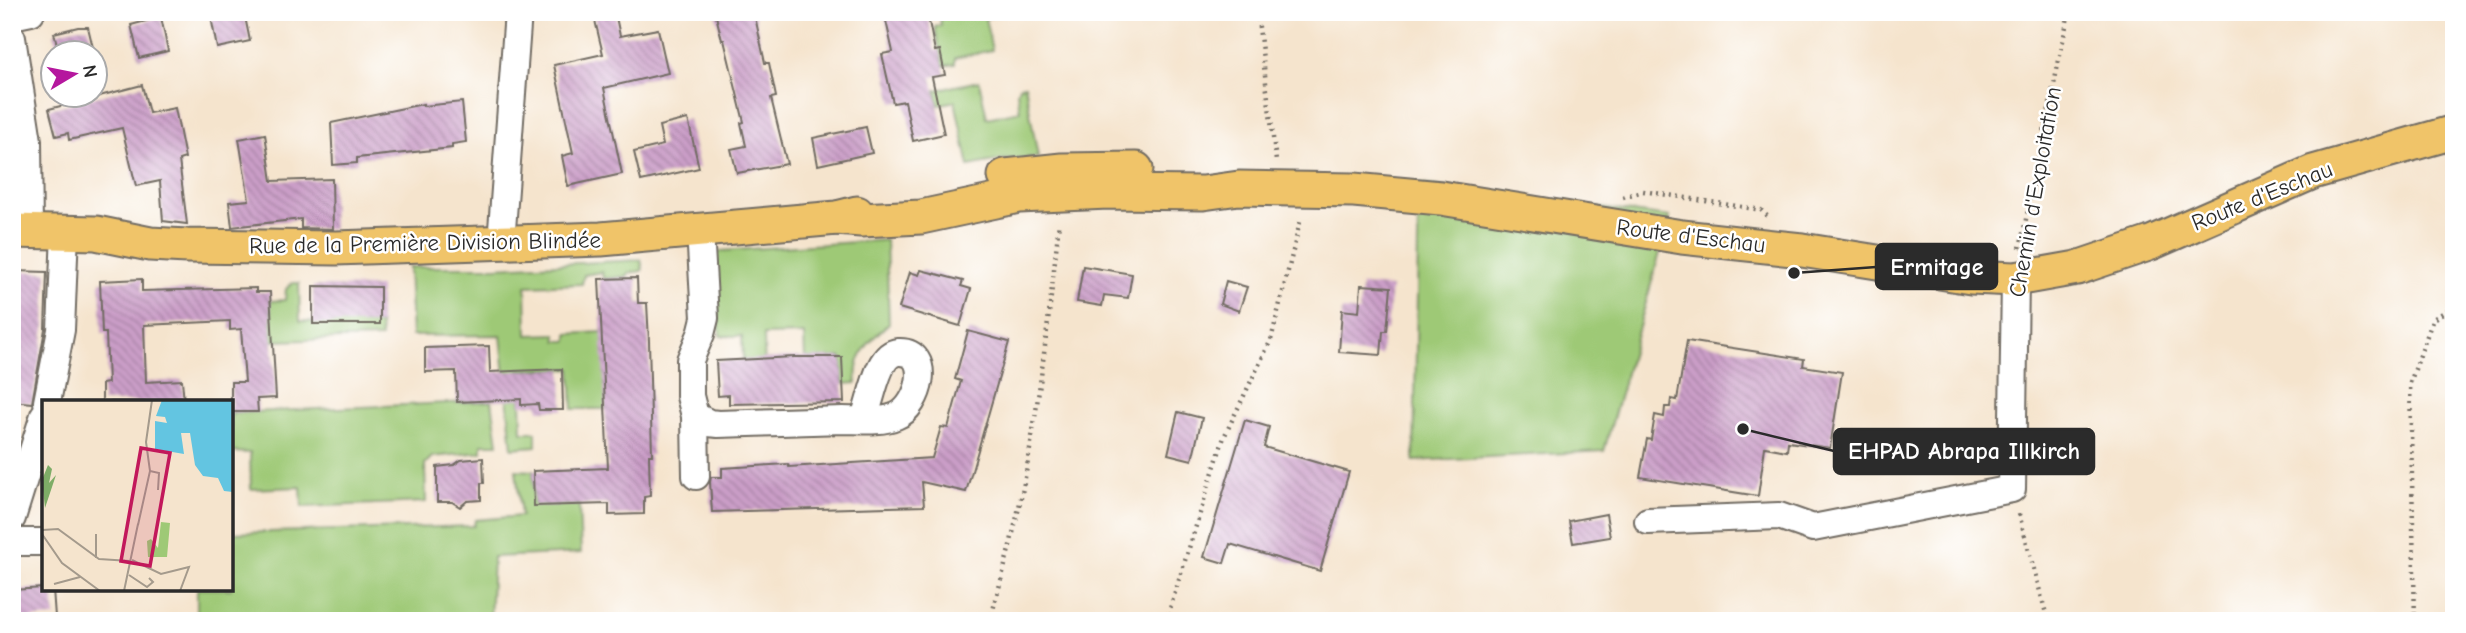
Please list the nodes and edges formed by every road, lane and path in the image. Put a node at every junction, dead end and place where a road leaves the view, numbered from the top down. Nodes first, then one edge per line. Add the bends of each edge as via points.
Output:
1 (31, 12) edge
2 (518, 12) edge
3 (1257, 12) edge
4 (2069, 12) edge
5 (12, 16) edge
6 (12, 38) edge
7 (2454, 132) edge
8 (1239, 188) junction
9 (1292, 188) junction
10 (1061, 194) junction
11 (837, 218) junction
12 (699, 230) junction
13 (21, 231) edge
14 (65, 232) junction
15 (501, 243) junction
16 (2015, 279) junction
17 (2454, 306) edge
18 (47, 400) edge
19 (695, 416) junction
20 (863, 420) dead end
21 (42, 421) edge
22 (696, 476) dead end
23 (2012, 489) junction
24 (12, 518) edge
25 (1648, 521) dead end
26 (12, 542) edge
27 (42, 542) edge
28 (990, 621) edge
29 (1166, 621) edge
30 (2048, 621) edge
31 (2415, 621) edge

1 - 5 street
2 - 15 street
3 - 9 path
4 - 16 path, Chemin d'Exploitation
6 - 13 street via 28,141
7 - 16 main road, Route d'Eschau via 2313,172 2151,243 2077,268
8 - 9 main road, Route d'Eschau
8 - 10 main road, Rue de la Première Division Blindée via 1203,193
8 - 11 main road, Rue de la Première Division Blindée via 1135,169 1062,170 979,181
9 - 16 main road, Route d'Eschau via 1441,198 1682,237 1802,250 1971,277
9 - 29 path via 1303,212 1271,341 1224,437
10 - 11 main road, Rue de la Première Division Blindée via 996,200 921,217
10 - 28 path via 1029,456
11 - 12 main road, Rue de la Première Division Blindée
12 - 15 main road, Rue de la Première Division Blindée
12 - 19 street via 705,317 690,359
13 - 14 main road, Rue de la Première Division Blindée
14 - 15 main road, Rue de la Première Division Blindée via 215,247
14 - 18 street via 61,330
16 - 23 street, Chemin d'Exploitation
17 - 31 path via 2433,319 2410,383
19 - 20 street via 718,424
19 - 22 street
21 - 24 street
23 - 25 street via 1813,528 1779,516
23 - 30 path
26 - 27 street

